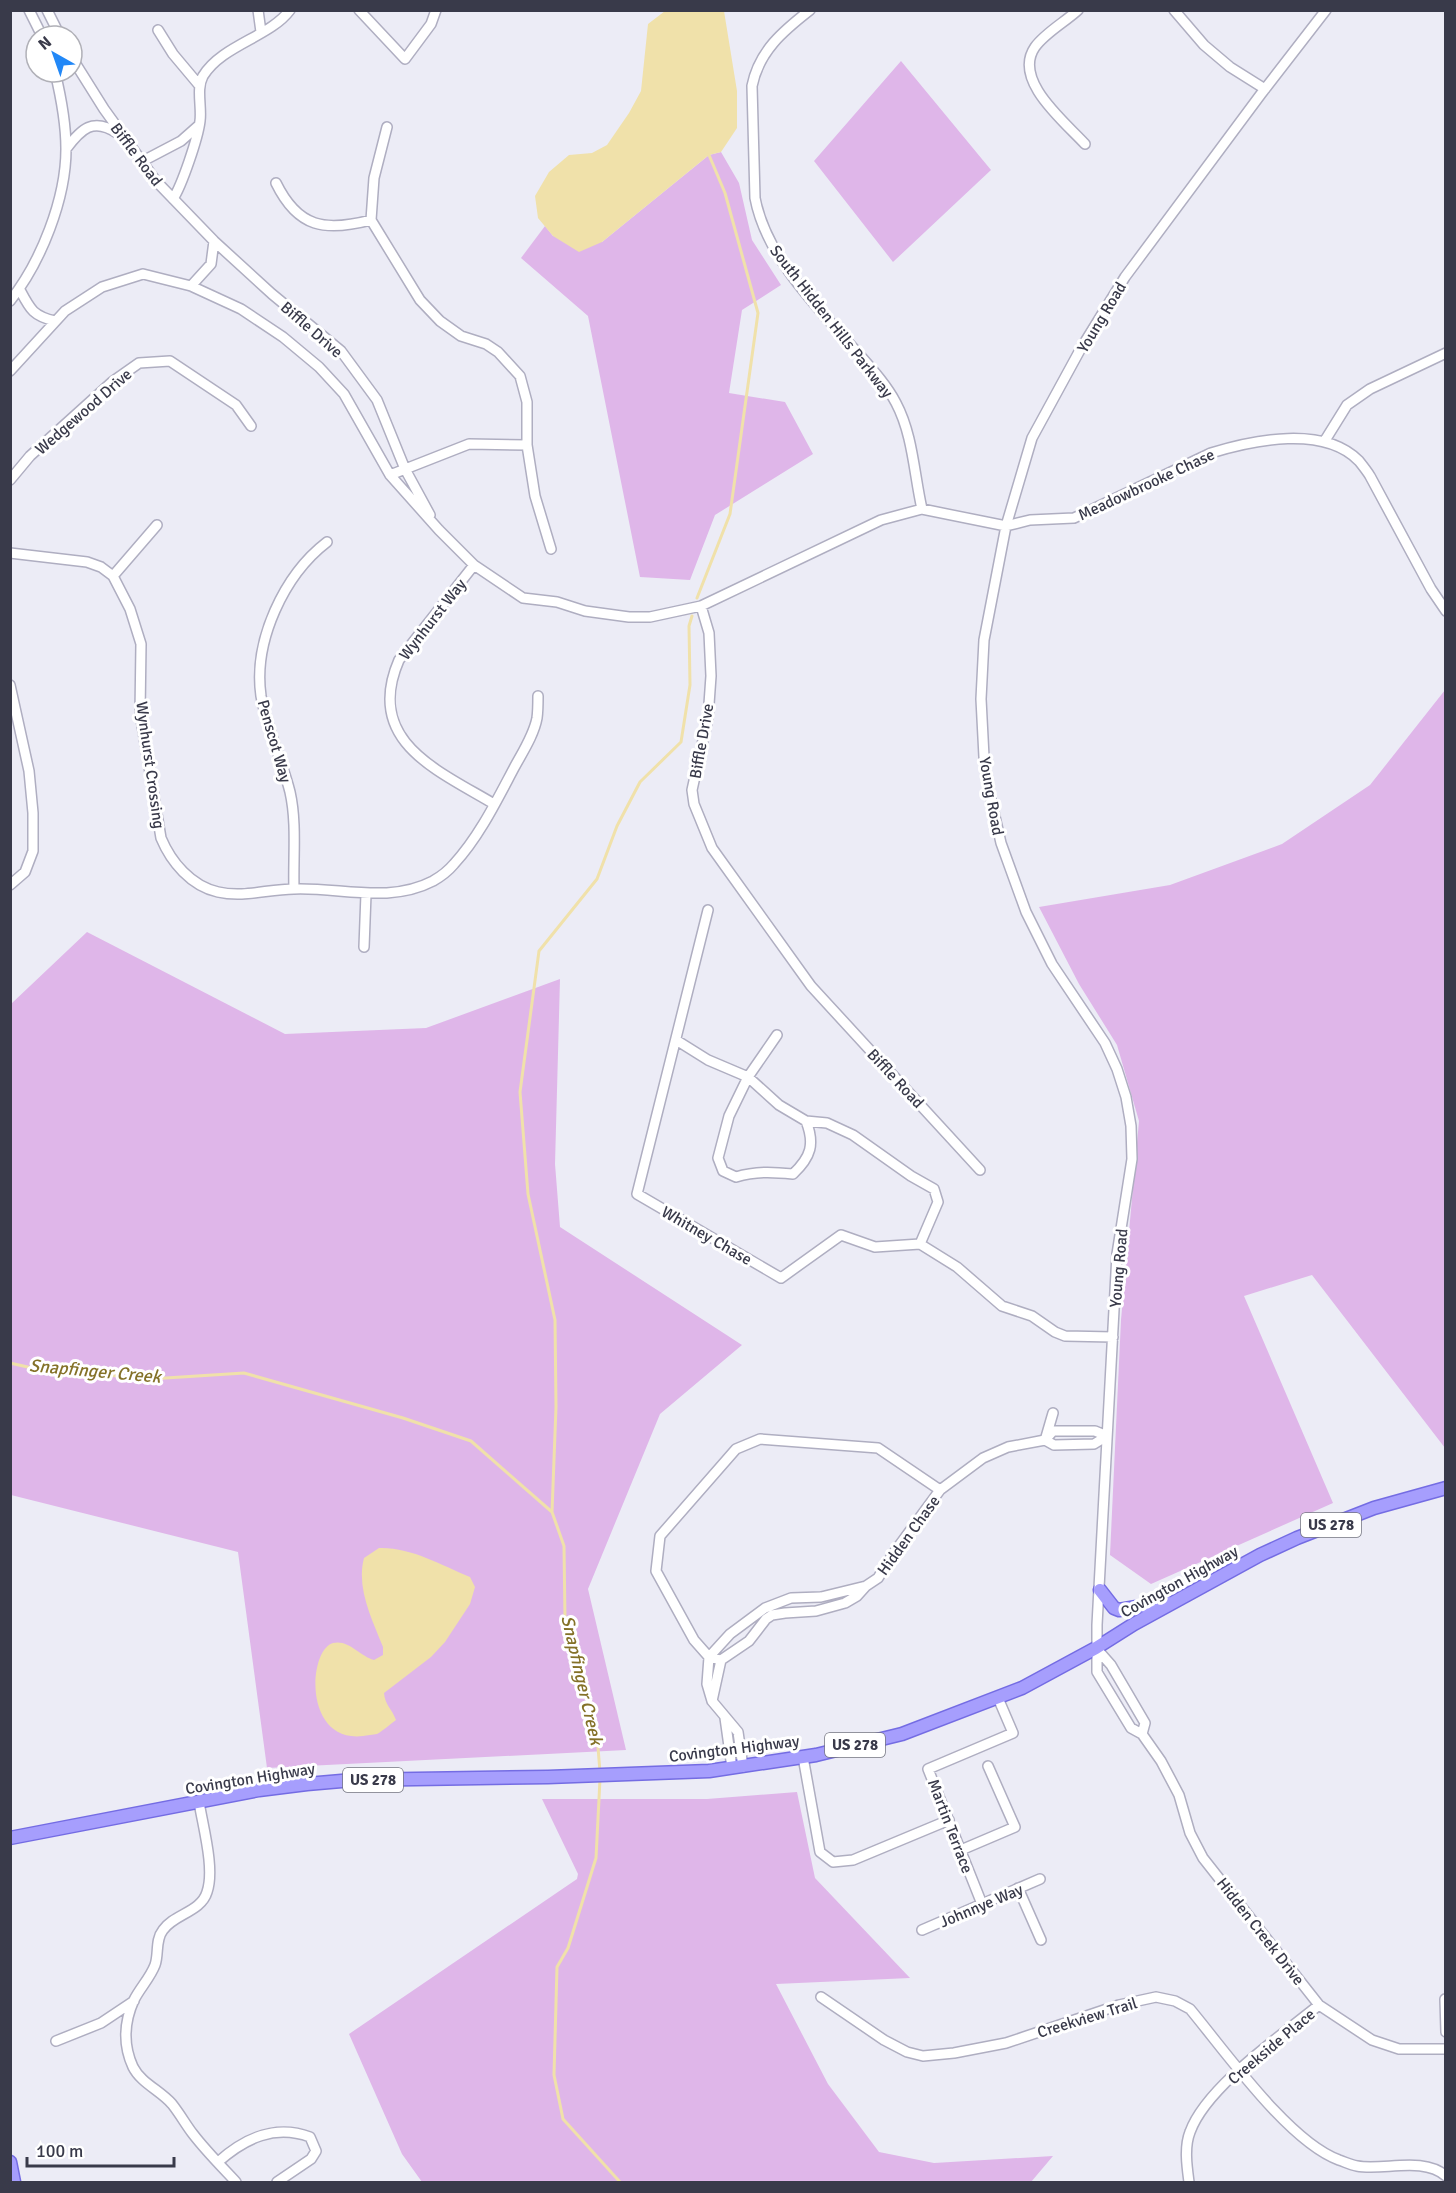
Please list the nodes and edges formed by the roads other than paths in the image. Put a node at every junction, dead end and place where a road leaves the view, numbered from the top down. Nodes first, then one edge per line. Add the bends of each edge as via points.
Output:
1 (29, 10) edge
2 (258, 10) edge
3 (290, 10) edge
4 (359, 10) edge
5 (436, 10) edge
6 (810, 10) edge
7 (1078, 10) edge
8 (1174, 10) edge
9 (1326, 10) edge
10 (36, 24) edge
11 (158, 30) dead end
12 (261, 32) junction
13 (84, 76) edge
14 (58, 84) edge
15 (199, 85) junction
16 (1265, 89) junction
17 (200, 125) junction
18 (387, 127) dead end
19 (122, 135) junction
20 (1085, 144) dead end
21 (66, 149) junction
22 (141, 162) junction
23 (276, 183) dead end
24 (173, 199) junction
25 (371, 220) junction
26 (214, 241) junction
27 (191, 286) junction
28 (20, 290) junction
29 (10, 301) edge
30 (55, 321) junction
31 (1446, 353) edge
32 (10, 371) edge
33 (252, 426) dead end
34 (1324, 442) junction
35 (527, 445) junction
36 (405, 469) junction
37 (390, 475) junction
38 (10, 480) edge
39 (922, 509) junction
40 (157, 525) dead end
41 (1006, 526) junction
42 (439, 530) junction
43 (327, 542) dead end
44 (551, 549) dead end
45 (10, 552) edge
46 (474, 565) junction
47 (113, 576) junction
48 (701, 606) junction
49 (1446, 611) edge
50 (10, 685) edge
51 (538, 696) dead end
52 (495, 804) junction
53 (10, 885) edge
54 (294, 888) junction
55 (366, 894) junction
56 (708, 910) dead end
57 (364, 947) dead end
58 (811, 986) joint
59 (777, 1035) dead end
60 (676, 1041) junction
61 (748, 1077) junction
62 (806, 1121) junction
63 (980, 1170) dead end
64 (921, 1244) junction
65 (1113, 1337) junction
66 (1053, 1413) dead end
67 (1074, 1430) junction
68 (1107, 1436) junction
69 (1045, 1440) junction
70 (1075, 1444) junction
71 (1446, 1488) edge
72 (940, 1490) junction
73 (866, 1586) junction
74 (1100, 1590) junction
75 (1170, 1605) junction
76 (1096, 1648) junction
77 (709, 1657) junction
78 (721, 1660) junction
79 (998, 1698) junction
80 (712, 1701) junction
81 (1142, 1734) junction
82 (803, 1756) junction
83 (988, 1766) dead end
84 (737, 1768) junction
85 (199, 1802) junction
86 (950, 1820) junction
87 (10, 1838) edge
88 (961, 1850) junction
89 (1040, 1879) dead end
90 (1018, 1888) junction
91 (982, 1904) junction
92 (922, 1930) dead end
93 (1041, 1940) dead end
94 (821, 1997) dead end
95 (1445, 1999) edge
96 (134, 2001) junction
97 (1319, 2005) junction
98 (1446, 2032) edge
99 (56, 2041) dead end
100 (1446, 2049) edge
101 (1239, 2068) junction
102 (10, 2162) edge
103 (218, 2162) junction
104 (1446, 2176) edge
105 (14, 2182) edge
106 (236, 2182) edge
107 (277, 2182) edge
108 (1189, 2182) edge

1 - 10 street
2 - 12 street
3 - 12 street
4 - 5 street via 405,59 431,24
6 - 39 street, South Hidden Hills Parkway via 775,39 754,76 757,209 767,237 790,273 880,378 896,403 905,424
7 - 20 street via 1035,48 1029,63 1034,87
8 - 16 street via 1204,45
9 - 16 street, Young Road
11 - 15 street via 172,54
12 - 15 street via 215,61
13 - 19 street, Biffle Road
14 - 21 street
15 - 17 street
16 - 41 street, Young Road via 1125,277 1080,350 1032,438
17 - 22 street via 181,141
17 - 24 street
18 - 25 street via 374,178
19 - 21 street via 98,125 78,133
19 - 22 street, Biffle Road
21 - 28 street via 61,198
22 - 24 street, Biffle Road
23 - 25 street via 296,212 318,224 349,226
24 - 26 street, Biffle Road
25 - 35 street via 429,311 460,336 498,352 520,376 527,402
26 - 27 street via 211,264
26 - 36 street, Biffle Drive via 341,351 377,400
27 - 30 street, Biffle Drive via 143,274 102,288
27 - 37 street, Biffle Drive via 241,309 319,366 344,394
28 - 29 street
28 - 30 street via 40,318
30 - 32 street, Biffle Drive
31 - 34 street via 1370,389 1347,405
33 - 38 street, Wedgewood Drive via 236,405 170,362 139,363 96,396 30,456
34 - 41 street, Meadowbrooke Chase via 1280,438 1234,446 1211,453 1074,518 1030,520
34 - 49 street, Meadowbrooke Chase via 1358,460 1370,476
35 - 36 street via 470,444
35 - 44 street via 534,495
36 - 37 street
36 - 42 street, Biffle Drive
37 - 42 street, Biffle Drive
39 - 41 street, Biffle Drive
39 - 48 street, Biffle Drive via 881,520
40 - 47 street
41 - 65 street, Young Road via 984,640 984,757 1001,843 1026,912 1052,964 1105,1043 1126,1097 1132,1159 1117,1254
42 - 46 street, Biffle Drive
43 - 54 street, Penscot Way via 303,564 285,593 271,618 262,651 261,694 294,819
45 - 47 street via 87,562
46 - 48 street, Biffle Drive via 523,598 557,602 600,614 650,617
46 - 52 street, Wynhurst Way via 399,660 389,700 394,725 410,750
47 - 54 street, Wynhurst Crossing via 130,609 141,644 140,712 166,851 184,874 216,892 245,895
48 - 58 street, Biffle Drive via 709,633 711,676 708,718 692,790 694,804 712,848
50 - 53 street via 29,771 33,850 25,872
51 - 52 street, Wynhurst Crossing via 537,719
52 - 55 street, Wynhurst Crossing via 454,864 434,881 404,891
54 - 55 street, Wynhurst Crossing
55 - 57 street
56 - 60 street, Whitney Chase
58 - 63 street, Biffle Road
59 - 61 street
60 - 61 street
60 - 64 street, Whitney Chase via 637,1194 781,1278 841,1235 875,1247
61 - 62 street via 779,1106
61 - 62 street via 729,1116 718,1158 723,1171 736,1177 765,1171 794,1174 804,1164 809,1150 812,1136
62 - 64 street via 827,1123 853,1135 934,1189 938,1202
64 - 65 street via 957,1267 1002,1306 1032,1316 1055,1332 1065,1336
65 - 68 street, Young Road
66 - 69 street
67 - 68 street, Hidden Chase
67 - 69 street, Hidden Chase via 1053,1431
67 - 70 street
68 - 70 street, Hidden Chase via 1094,1444
68 - 74 street, Young Road
69 - 70 street, Hidden Chase
69 - 72 street, Hidden Chase via 983,1458
71 - 75 main road, Covington Highway / US 278 via 1374,1508 1298,1538
72 - 73 street, Hidden Chase via 878,1578
72 - 77 street via 878,1448 760,1439 736,1449 660,1536 656,1571 694,1640
73 - 77 street, Hidden Chase via 821,1597 791,1598 765,1608 730,1634
73 - 78 street, Hidden Chase via 845,1603 816,1611 785,1612 766,1619 748,1641
74 - 75 main road via 1119,1610 1166,1602
74 - 76 street, Young Road
75 - 76 main road, Covington Highway / US 278
76 - 79 main road, Covington Highway / US 278
76 - 81 street, Hidden Creek Drive via 1111,1665 1145,1723
76 - 81 street, Hidden Creek Drive via 1097,1672 1131,1728
77 - 78 street
77 - 80 street via 707,1683
78 - 80 street
79 - 82 main road, Covington Highway / US 278 via 902,1734
79 - 86 street, Martin Terrace via 1013,1733 928,1769
80 - 84 street via 738,1732
81 - 97 street, Hidden Creek Drive via 1179,1795 1190,1833 1203,1857
82 - 84 main road, Covington Highway / US 278
82 - 86 street via 820,1852 832,1862 853,1860
83 - 88 street via 1015,1827
84 - 85 main road, Covington Highway / US 278 via 646,1774 353,1780 259,1790
85 - 87 main road, Covington Highway / US 278
85 - 96 street via 211,1878 207,1895 162,1930 156,1963
86 - 88 street, Martin Terrace
88 - 91 street, Martin Terrace
89 - 90 street, Johnnye Way
90 - 91 street, Johnnye Way
90 - 93 street
91 - 92 street, Johnnye Way
94 - 101 street, Creekview Trail via 884,2040 923,2056 1006,2043 1119,2005 1156,1997 1190,2009
95 - 98 street
96 - 99 street via 101,2023
96 - 103 street via 125,2028 134,2068 171,2103
97 - 100 street, Hidden Creek Drive via 1372,2040 1400,2049
97 - 101 street, Creekside Place
101 - 104 street, Creekview Trail via 1296,2131 1337,2160 1358,2166 1415,2165
101 - 108 street, Creekside Place via 1199,2113 1189,2134
102 - 105 main road
103 - 106 street
103 - 107 street via 252,2137 293,2131 310,2137 316,2151 311,2159

